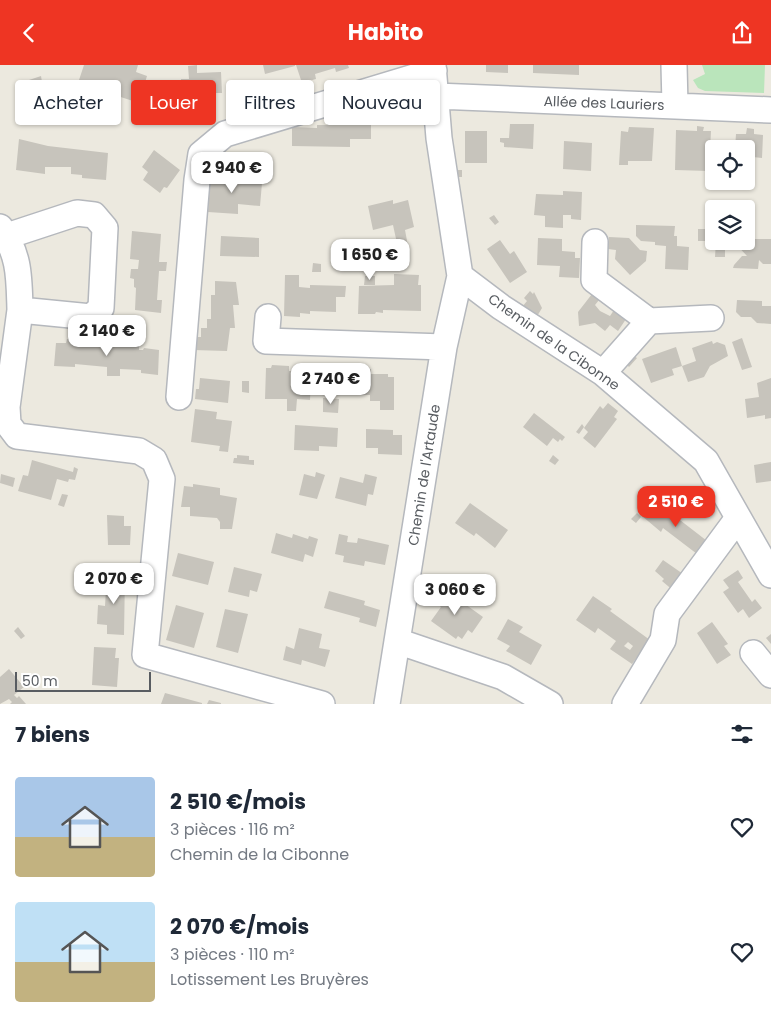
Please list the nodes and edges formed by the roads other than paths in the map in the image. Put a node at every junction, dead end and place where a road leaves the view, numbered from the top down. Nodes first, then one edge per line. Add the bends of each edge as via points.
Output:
1 (674, 65) edge
2 (433, 68) edge
3 (440, 97) edge
4 (675, 105) junction
5 (771, 110) edge
6 (438, 125) edge
7 (3, 231) edge
8 (595, 242) dead end
9 (460, 276) junction
10 (20, 310) junction
11 (268, 317) dead end
12 (711, 318) dead end
13 (649, 321) junction
14 (444, 347) junction
15 (603, 373) junction
16 (179, 397) dead end
17 (738, 518) junction
18 (771, 575) edge
19 (397, 641) junction
20 (753, 653) dead end
21 (771, 675) edge
22 (322, 704) edge
23 (387, 704) edge
24 (550, 704) edge
25 (625, 704) edge

1 - 4 street
2 - 16 street via 225,133 202,154 197,180
3 - 4 street, Allée des Lauriers
4 - 5 street, Allée des Lauriers
6 - 9 street
7 - 10 street via 19,267
7 - 10 street via 77,213 94,215 105,228 101,308 91,317
8 - 13 street via 594,280
9 - 14 street, Chemin de l'Artaude
9 - 15 street, Chemin de la Cibonne via 501,307
10 - 22 street via 6,407 8,424 17,436 139,451 154,460 162,479 145,655
11 - 14 street via 266,341
12 - 13 street
13 - 15 street
14 - 19 street, Chemin de l'Artaude
15 - 17 street, Chemin de la Cibonne via 706,461
17 - 18 street, Chemin de la Cibonne
17 - 25 street via 666,614 663,640
19 - 23 street, Chemin de l'Artaude
19 - 24 street via 503,677
20 - 21 street

